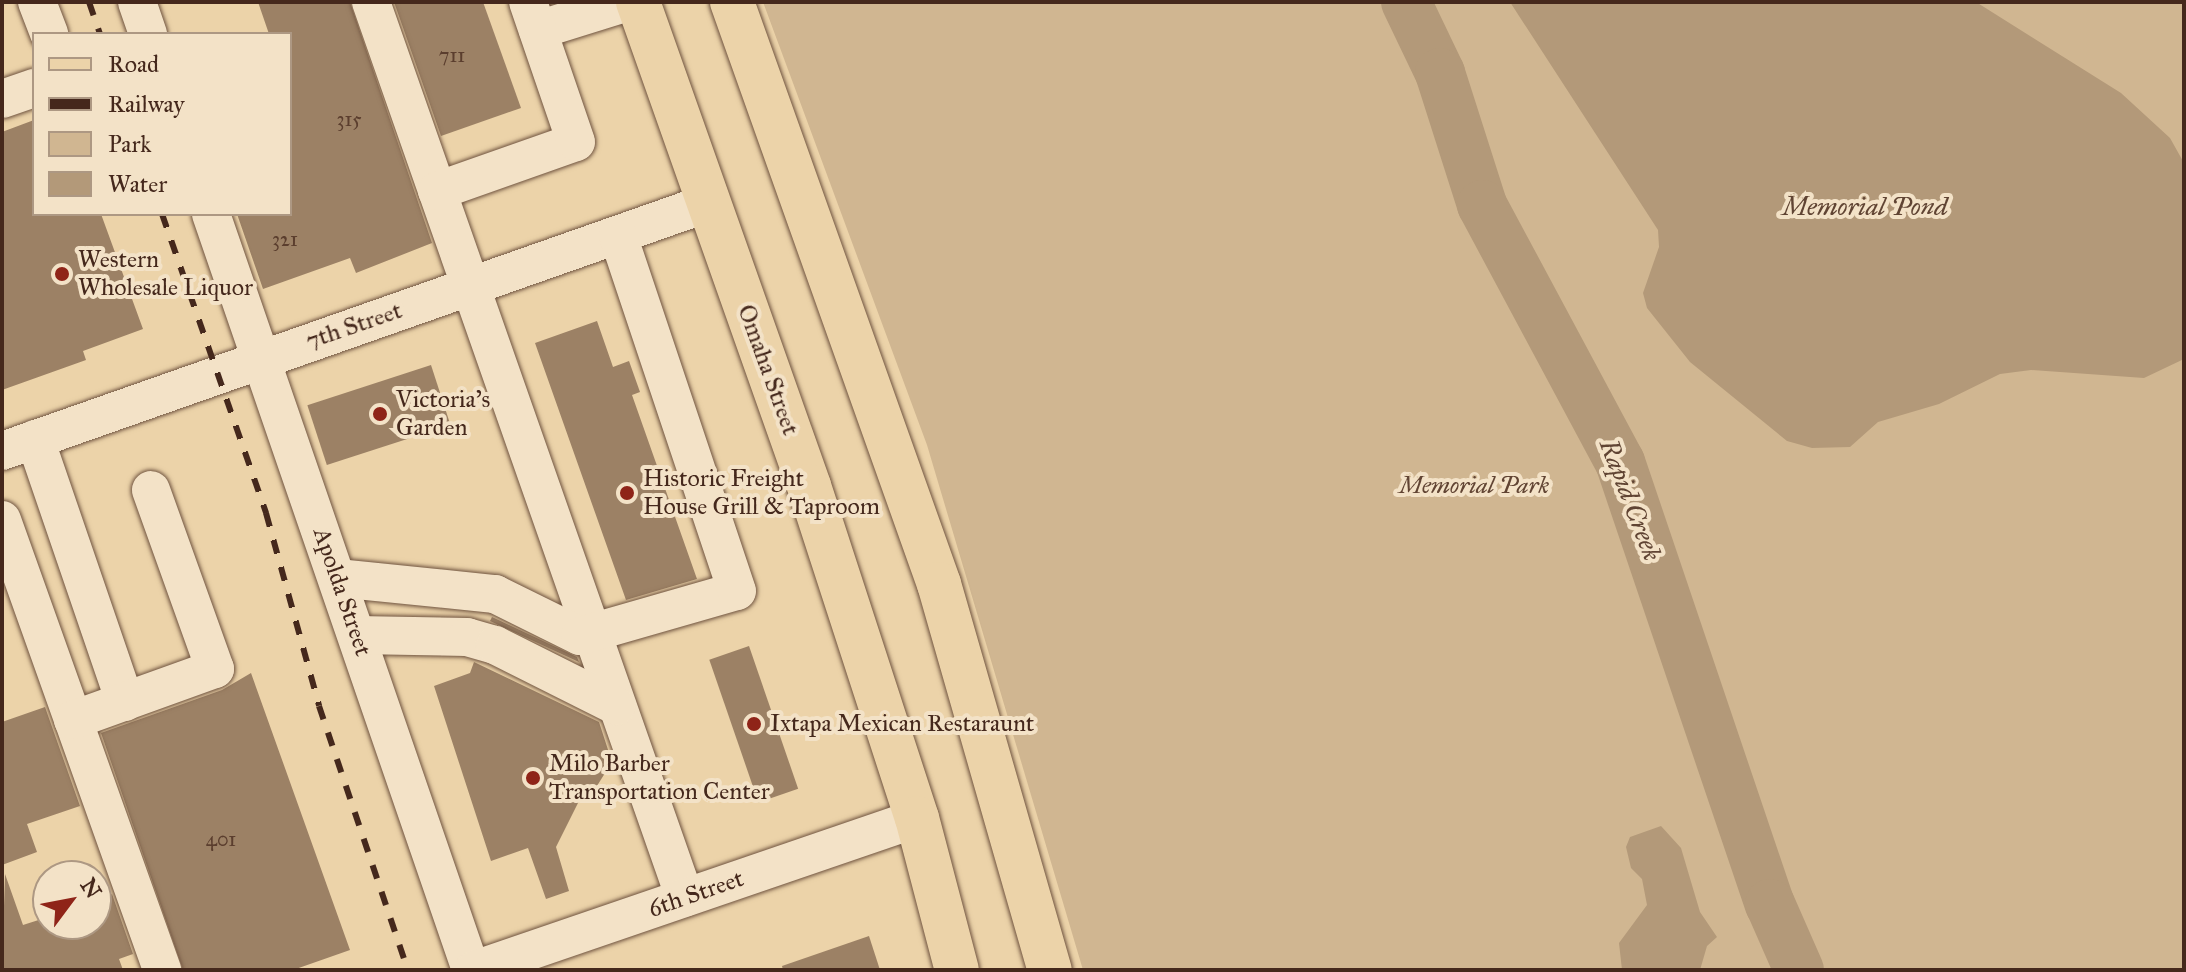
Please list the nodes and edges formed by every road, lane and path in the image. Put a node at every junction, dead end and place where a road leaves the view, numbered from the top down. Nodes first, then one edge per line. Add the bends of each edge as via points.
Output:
1 (37, 2) edge
2 (137, 2) edge
3 (371, 2) edge
4 (628, 2) edge
5 (638, 2) edge
6 (732, 2) edge
7 (533, 16) edge
8 (48, 32) edge
9 (147, 32) edge
10 (32, 89) edge
11 (2, 99) edge
12 (437, 191) junction
13 (708, 203) junction
14 (212, 216) edge
15 (618, 235) junction
16 (469, 285) junction
17 (261, 358) junction
18 (18, 445) edge
19 (151, 490) dead end
20 (2, 520) edge
21 (337, 578) junction
22 (357, 635) junction
23 (593, 636) junction
24 (125, 702) junction
25 (617, 706) junction
26 (73, 720) junction
27 (917, 818) junction
28 (685, 898) junction
29 (541, 959) edge
30 (162, 970) edge
31 (473, 970) edge
32 (957, 970) edge
33 (1050, 970) edge

1 - 8 street
2 - 9 street
3 - 12 street
4 - 7 street
5 - 13 main road, Omaha Street
6 - 33 main road via 939,584
7 - 12 street via 576,142
10 - 11 street
12 - 16 street
13 - 15 street, 7th Street
13 - 27 main road, Omaha Street via 809,486
14 - 17 street, Apolda Street
15 - 16 street, 7th Street
15 - 23 street via 737,591
16 - 17 street, 7th Street
16 - 23 street
17 - 18 street, 7th Street
17 - 21 street, Apolda Street
18 - 24 street
19 - 24 street via 215,669
20 - 26 street
21 - 22 street, Apolda Street
21 - 23 street via 495,594 580,636
22 - 25 street via 467,637 495,645
22 - 31 street, Apolda Street
23 - 25 street
24 - 26 street
25 - 28 street
26 - 30 street
27 - 28 street, 6th Street
27 - 32 main road, Omaha Street
28 - 29 street, 6th Street
29 - 31 street, 6th Street

